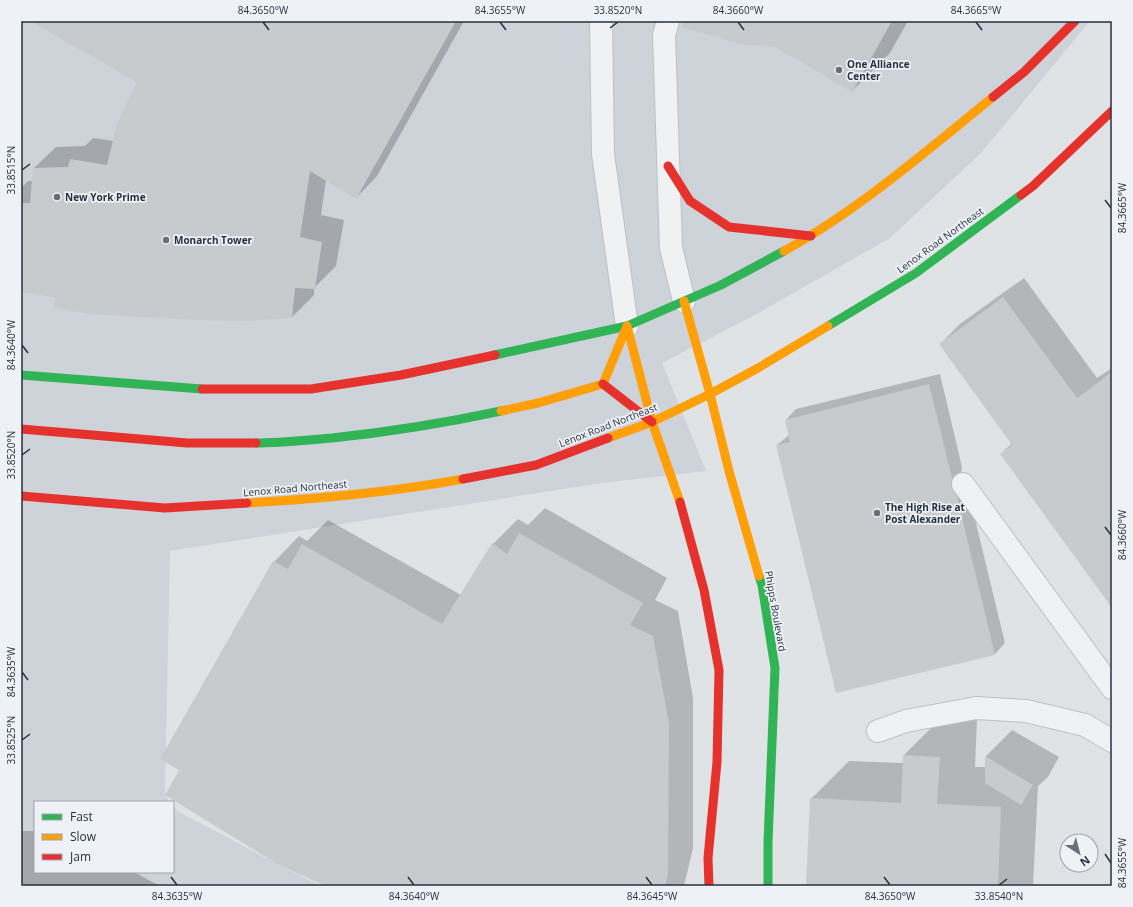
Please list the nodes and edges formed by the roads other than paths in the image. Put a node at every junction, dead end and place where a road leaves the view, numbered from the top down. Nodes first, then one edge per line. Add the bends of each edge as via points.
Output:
1 (601, 21) edge
2 (668, 21) edge
3 (1075, 21) edge
4 (1112, 111) edge
5 (668, 166) junction
6 (811, 236) junction
7 (684, 301) junction
8 (627, 326) junction
9 (21, 375) edge
10 (602, 384) junction
11 (710, 394) junction
12 (652, 422) junction
13 (21, 429) edge
14 (963, 484) dead end
15 (21, 496) edge
16 (1112, 688) edge
17 (878, 731) dead end
18 (1112, 740) edge
19 (709, 886) edge
20 (768, 886) edge

1 - 8 street via 603,154
2 - 5 street via 664,35
3 - 6 main road via 1024,72 867,198
4 - 11 main road, Lenox Road Northeast via 1033,186 916,273
5 - 6 main road via 690,201 729,227
5 - 7 street via 670,248
6 - 7 main road via 721,285
7 - 8 main road
7 - 11 main road, Phipps Boulevard
8 - 9 main road via 408,373 311,388 192,389
8 - 10 main road
8 - 12 main road
10 - 12 main road
10 - 13 main road via 538,403 468,418 378,433 278,443 188,443
11 - 12 main road, Lenox Road Northeast
11 - 20 main road, Phipps Boulevard via 729,472 762,585 775,668
12 - 15 main road, Lenox Road Northeast via 536,465 413,488 290,501 165,508
12 - 19 main road via 679,497 704,590 719,670 717,762 708,858
14 - 16 street
17 - 18 street via 906,721 976,708 1026,711 1085,724

